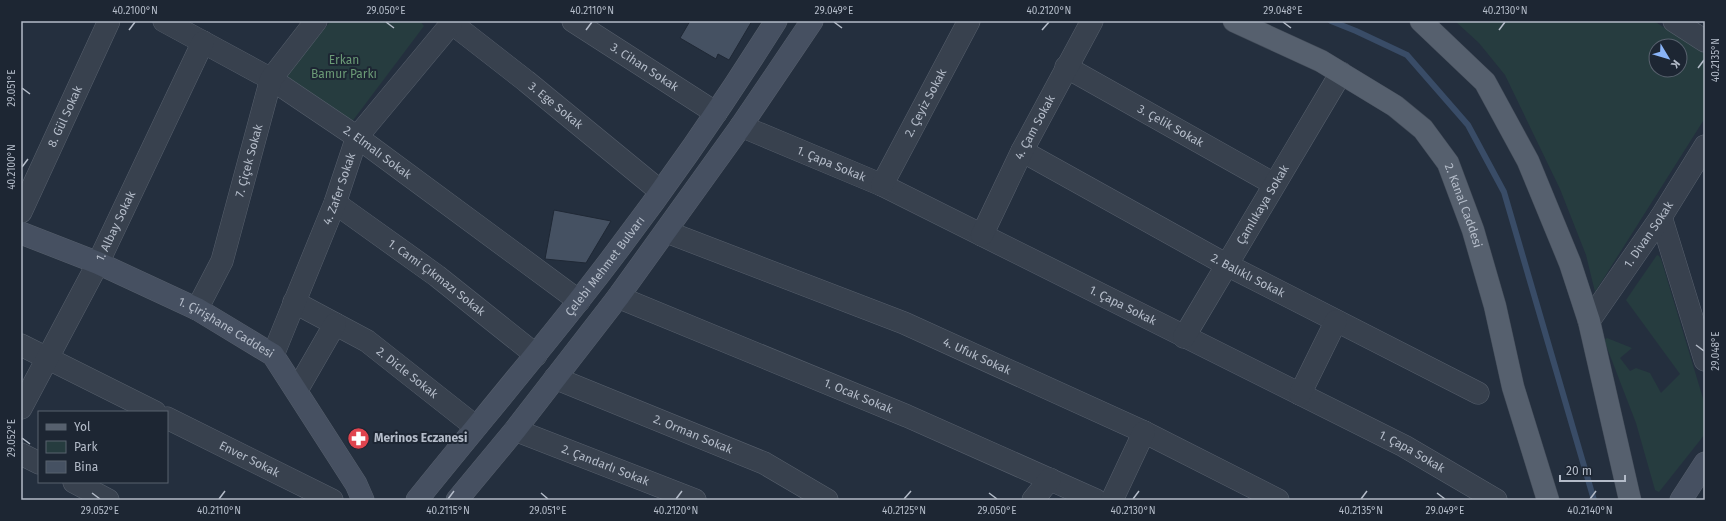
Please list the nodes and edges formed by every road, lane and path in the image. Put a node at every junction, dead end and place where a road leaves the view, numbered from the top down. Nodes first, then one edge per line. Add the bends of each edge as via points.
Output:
1 (109, 21) edge
2 (165, 21) edge
3 (316, 21) edge
4 (573, 21) edge
5 (812, 21) edge
6 (969, 21) edge
7 (1092, 21) edge
8 (1234, 21) edge
9 (1422, 21) edge
10 (1674, 21) edge
11 (450, 22) edge
12 (771, 23) edge
13 (1705, 41) edge
14 (203, 42) junction
15 (1066, 68) junction
16 (1341, 73) junction
17 (271, 80) junction
18 (716, 113) junction
19 (742, 126) junction
20 (357, 137) junction
21 (1705, 146) edge
22 (1022, 151) junction
23 (1274, 184) junction
24 (882, 185) junction
25 (660, 192) junction
26 (335, 203) junction
27 (21, 212) edge
28 (1661, 217) junction
29 (667, 232) junction
30 (21, 233) edge
31 (982, 235) junction
32 (98, 262) junction
33 (1227, 265) junction
34 (618, 297) junction
35 (579, 301) junction
36 (294, 302) junction
37 (197, 309) junction
38 (1336, 321) junction
39 (1589, 321) junction
40 (335, 324) junction
41 (1184, 337) junction
42 (21, 345) edge
43 (273, 355) junction
44 (536, 355) junction
45 (47, 358) junction
46 (1705, 360) edge
47 (555, 378) junction
48 (297, 390) junction
49 (1478, 393) dead end
50 (1300, 394) junction
51 (21, 408) edge
52 (153, 411) edge
53 (168, 418) edge
54 (476, 427) junction
55 (515, 430) junction
56 (1144, 432) junction
57 (21, 454) edge
58 (38, 462) edge
59 (1705, 463) edge
60 (1050, 479) junction
61 (76, 483) edge
62 (459, 499) edge
63 (108, 500) edge
64 (332, 500) edge
65 (363, 500) edge
66 (417, 500) edge
67 (695, 500) edge
68 (827, 500) edge
69 (1033, 500) edge
70 (1096, 500) edge
71 (1112, 500) edge
72 (1278, 500) edge
73 (1496, 500) edge
74 (1548, 500) edge
75 (1630, 500) edge
76 (1681, 500) edge

1 - 27 street, 8. Gül Sokak
2 - 14 street, 2. Elmalı Sokak
3 - 17 street, 7. Çiçek Sokak
4 - 18 street, 3. Cihan Sokak
5 - 19 main road
6 - 24 street, 2. Çeyiz Sokak
7 - 15 street, 4. Çam Sokak
8 - 16 main road, 2. Kanal Caddesi via 1321,61
9 - 39 main road via 1485,82 1528,161 1570,263
10 - 13 street
11 - 20 street, 4. Zafer Sokak
11 - 25 street, 3. Ege Sokak
12 - 18 main road, Çelebi Mehmet Bulvarı
14 - 17 street, 2. Elmalı Sokak
14 - 32 street, 1. Albay Sokak
15 - 22 street, 4. Çam Sokak
15 - 23 street, 3. Çelik Sokak
16 - 23 street, Çamlıkaya Sokak
16 - 74 main road, 2. Kanal Caddesi via 1395,106 1423,129 1448,163 1473,230 1495,306 1513,387
17 - 20 street, 2. Elmalı Sokak
17 - 37 street, 7. Çiçek Sokak via 222,261
18 - 25 main road, Çelebi Mehmet Bulvarı
19 - 24 street, 1. Çapa Sokak
19 - 29 main road
20 - 26 street, 4. Zafer Sokak
20 - 35 street, 2. Elmalı Sokak
21 - 28 street, 1. Divan Sokak
22 - 31 street, 4. Çam Sokak
22 - 33 street, 2. Balıklı Sokak
23 - 33 street, Çamlıkaya Sokak
24 - 31 street, 1. Çapa Sokak
25 - 35 main road, Çelebi Mehmet Bulvarı
26 - 36 street, 4. Zafer Sokak
26 - 44 street, 1. Cami Çıkmazı Sokak via 437,276
28 - 39 street, 1. Divan Sokak
28 - 46 street
29 - 34 main road
29 - 56 street, 4. Ufuk Sokak via 904,323
30 - 32 main road, 1. Çirişhane Caddesi
31 - 41 street, 1. Çapa Sokak
32 - 37 main road, 1. Çirişhane Caddesi
32 - 45 street, 1. Albay Sokak
33 - 38 street, 2. Balıklı Sokak
33 - 41 street, Çamlıkaya Sokak
34 - 47 main road
34 - 60 street, 1. Ocak Sokak via 907,416
35 - 44 main road, Çelebi Mehmet Bulvarı
36 - 40 street, 2. Dicle Sokak
36 - 43 street, 4. Zafer Sokak
37 - 43 main road, 1. Çirişhane Caddesi
38 - 49 street, 2. Balıklı Sokak
38 - 50 street
39 - 75 main road
40 - 48 street
40 - 54 street, 2. Dicle Sokak via 367,341
41 - 50 street, 1. Çapa Sokak
42 - 45 street
43 - 48 main road, 1. Çirişhane Caddesi
44 - 54 main road, Çelebi Mehmet Bulvarı
45 - 51 street, 1. Albay Sokak
45 - 52 street
47 - 55 main road
47 - 68 street, 2. Orman Sokak via 764,463
48 - 65 main road, 1. Çirişhane Caddesi via 356,484
50 - 73 street, 1. Çapa Sokak via 1404,446
53 - 64 street, Enver Sokak
54 - 66 main road, Çelebi Mehmet Bulvarı
55 - 62 main road
55 - 67 street, 2. Çandarlı Sokak
56 - 71 street
56 - 72 street, 4. Ufuk Sokak
57 - 58 street
59 - 76 main road
60 - 69 street
60 - 70 street, 1. Ocak Sokak
61 - 63 street

